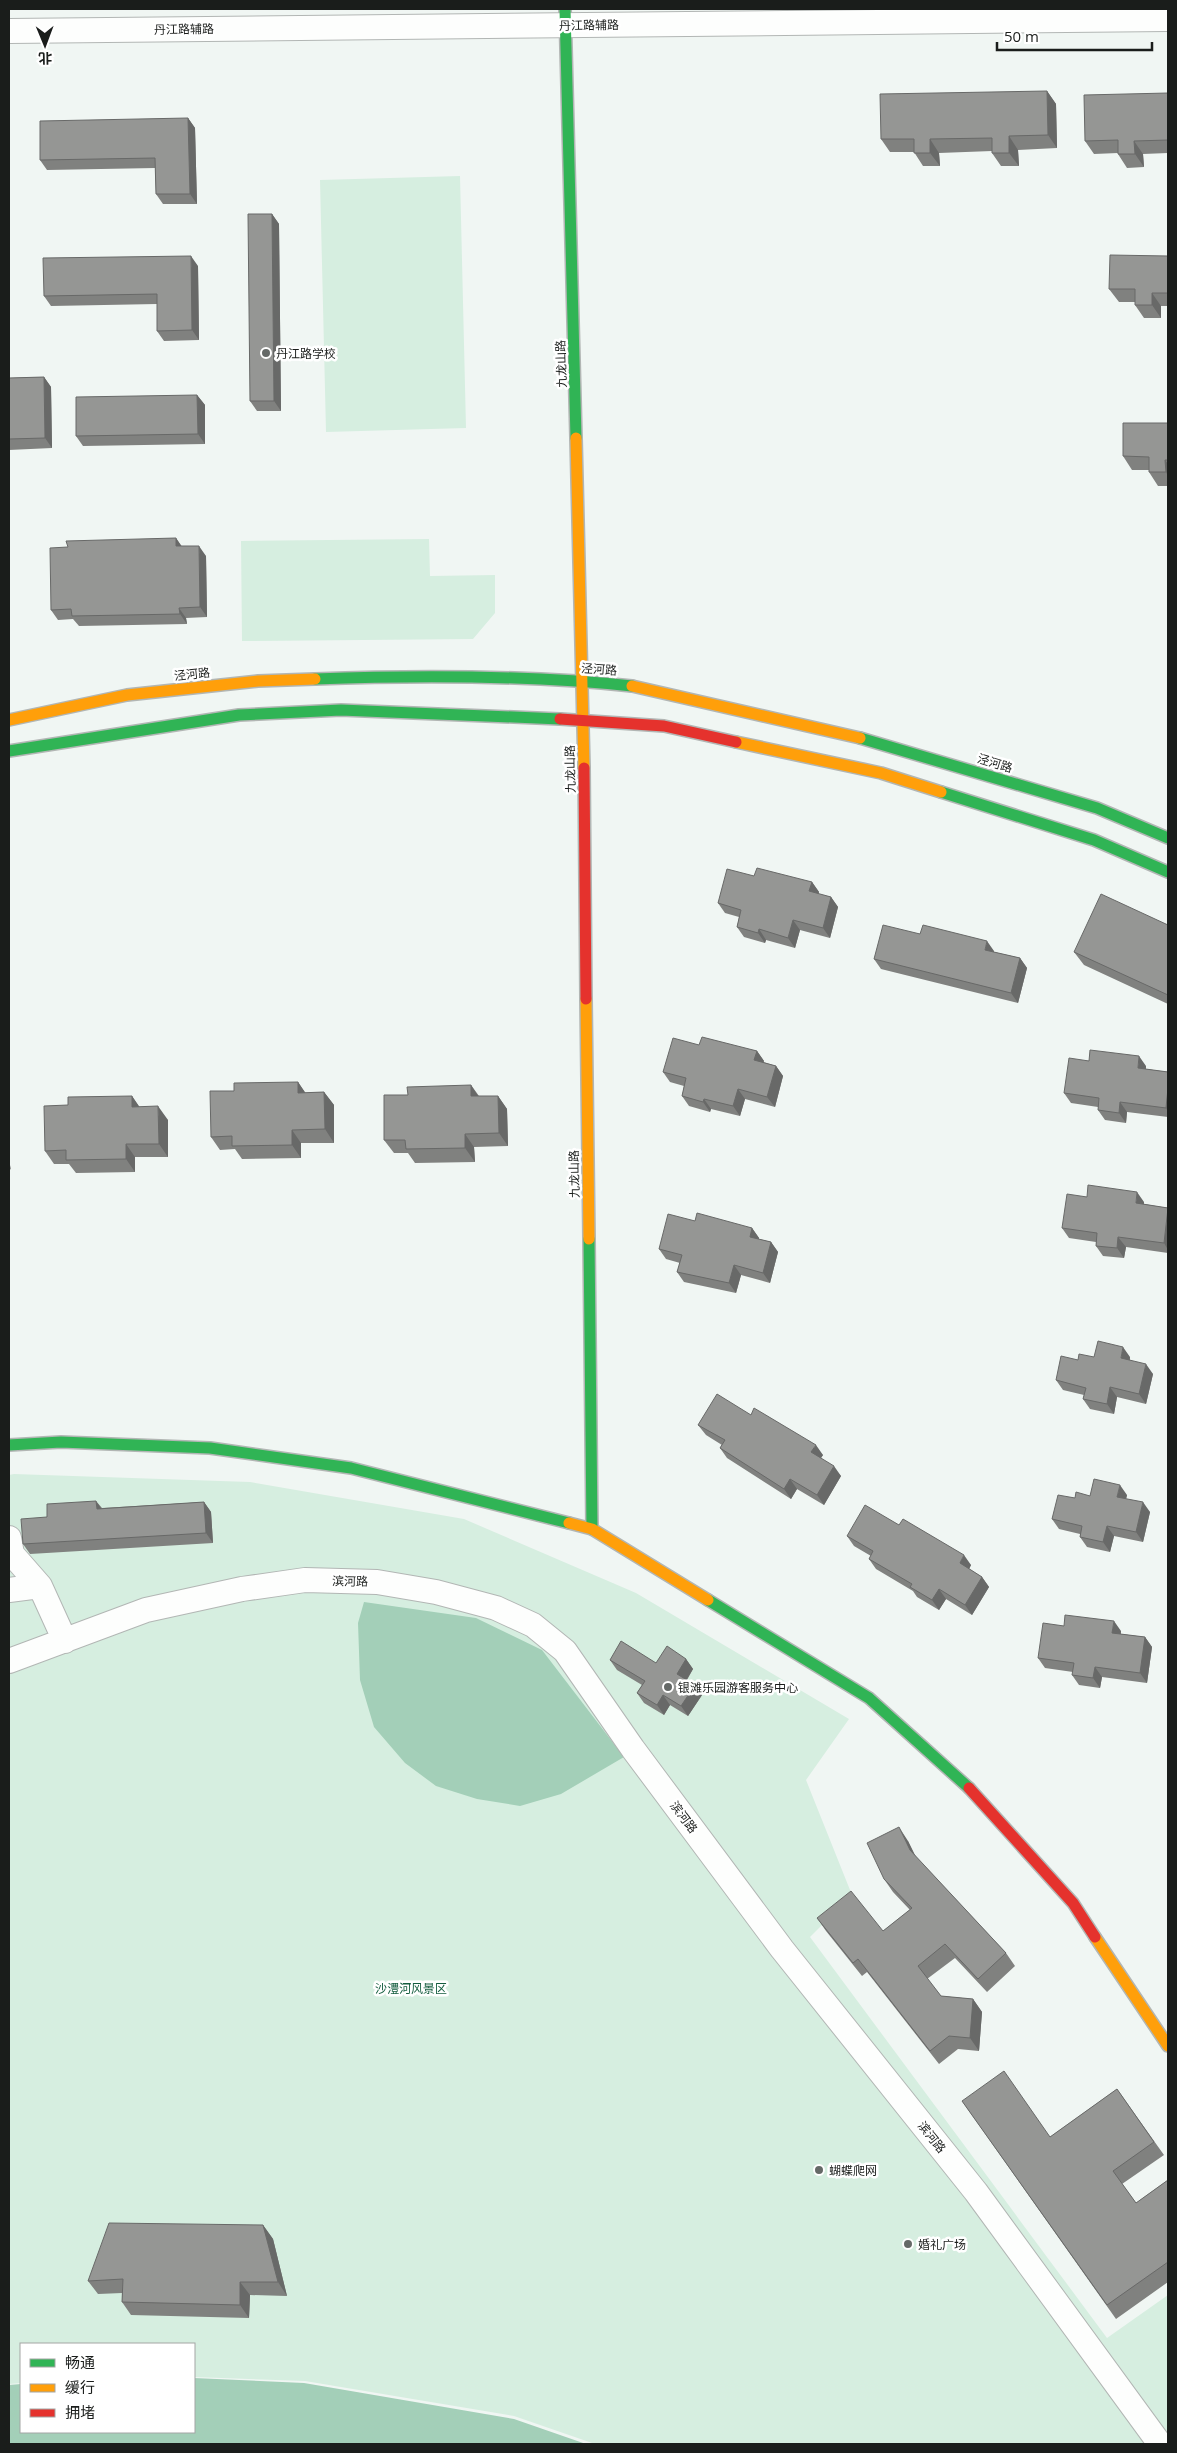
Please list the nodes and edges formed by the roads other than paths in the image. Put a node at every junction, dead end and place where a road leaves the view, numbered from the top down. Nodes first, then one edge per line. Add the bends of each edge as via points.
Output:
1 (565, 17) edge
2 (1168, 19) edge
3 (9, 30) edge
4 (583, 682) junction
5 (9, 720) edge
6 (583, 721) junction
7 (9, 751) edge
8 (1168, 838) edge
9 (1168, 872) edge
10 (9, 1445) edge
11 (592, 1529) junction
12 (9, 1538) edge
13 (40, 1586) junction
14 (9, 1590) edge
15 (65, 1641) junction
16 (9, 1662) edge
17 (1168, 2046) edge
18 (1160, 2444) edge

1 - 2 street, 丹江路辅路
1 - 3 street, 丹江路辅路
1 - 4 street, 九龙山路
4 - 5 street, 泾河路 via 393,676 258,681 127,695
4 - 6 street, 九龙山路
4 - 8 street, 泾河路 via 642,687 884,743 1096,808
6 - 7 street via 341,710 248,714
6 - 9 street via 664,726 881,773 1094,840
6 - 11 street, 九龙山路
10 - 11 street via 61,1442 210,1448 333,1465
11 - 17 street via 869,1698 959,1776 1073,1903
12 - 13 street via 12,1554
13 - 14 street
13 - 15 street
15 - 16 street, 滨河路
15 - 18 street, 滨河路 via 181,1600 305,1580 377,1582 436,1592 496,1608 533,1625 565,1651 633,1749 782,1949 976,2192

